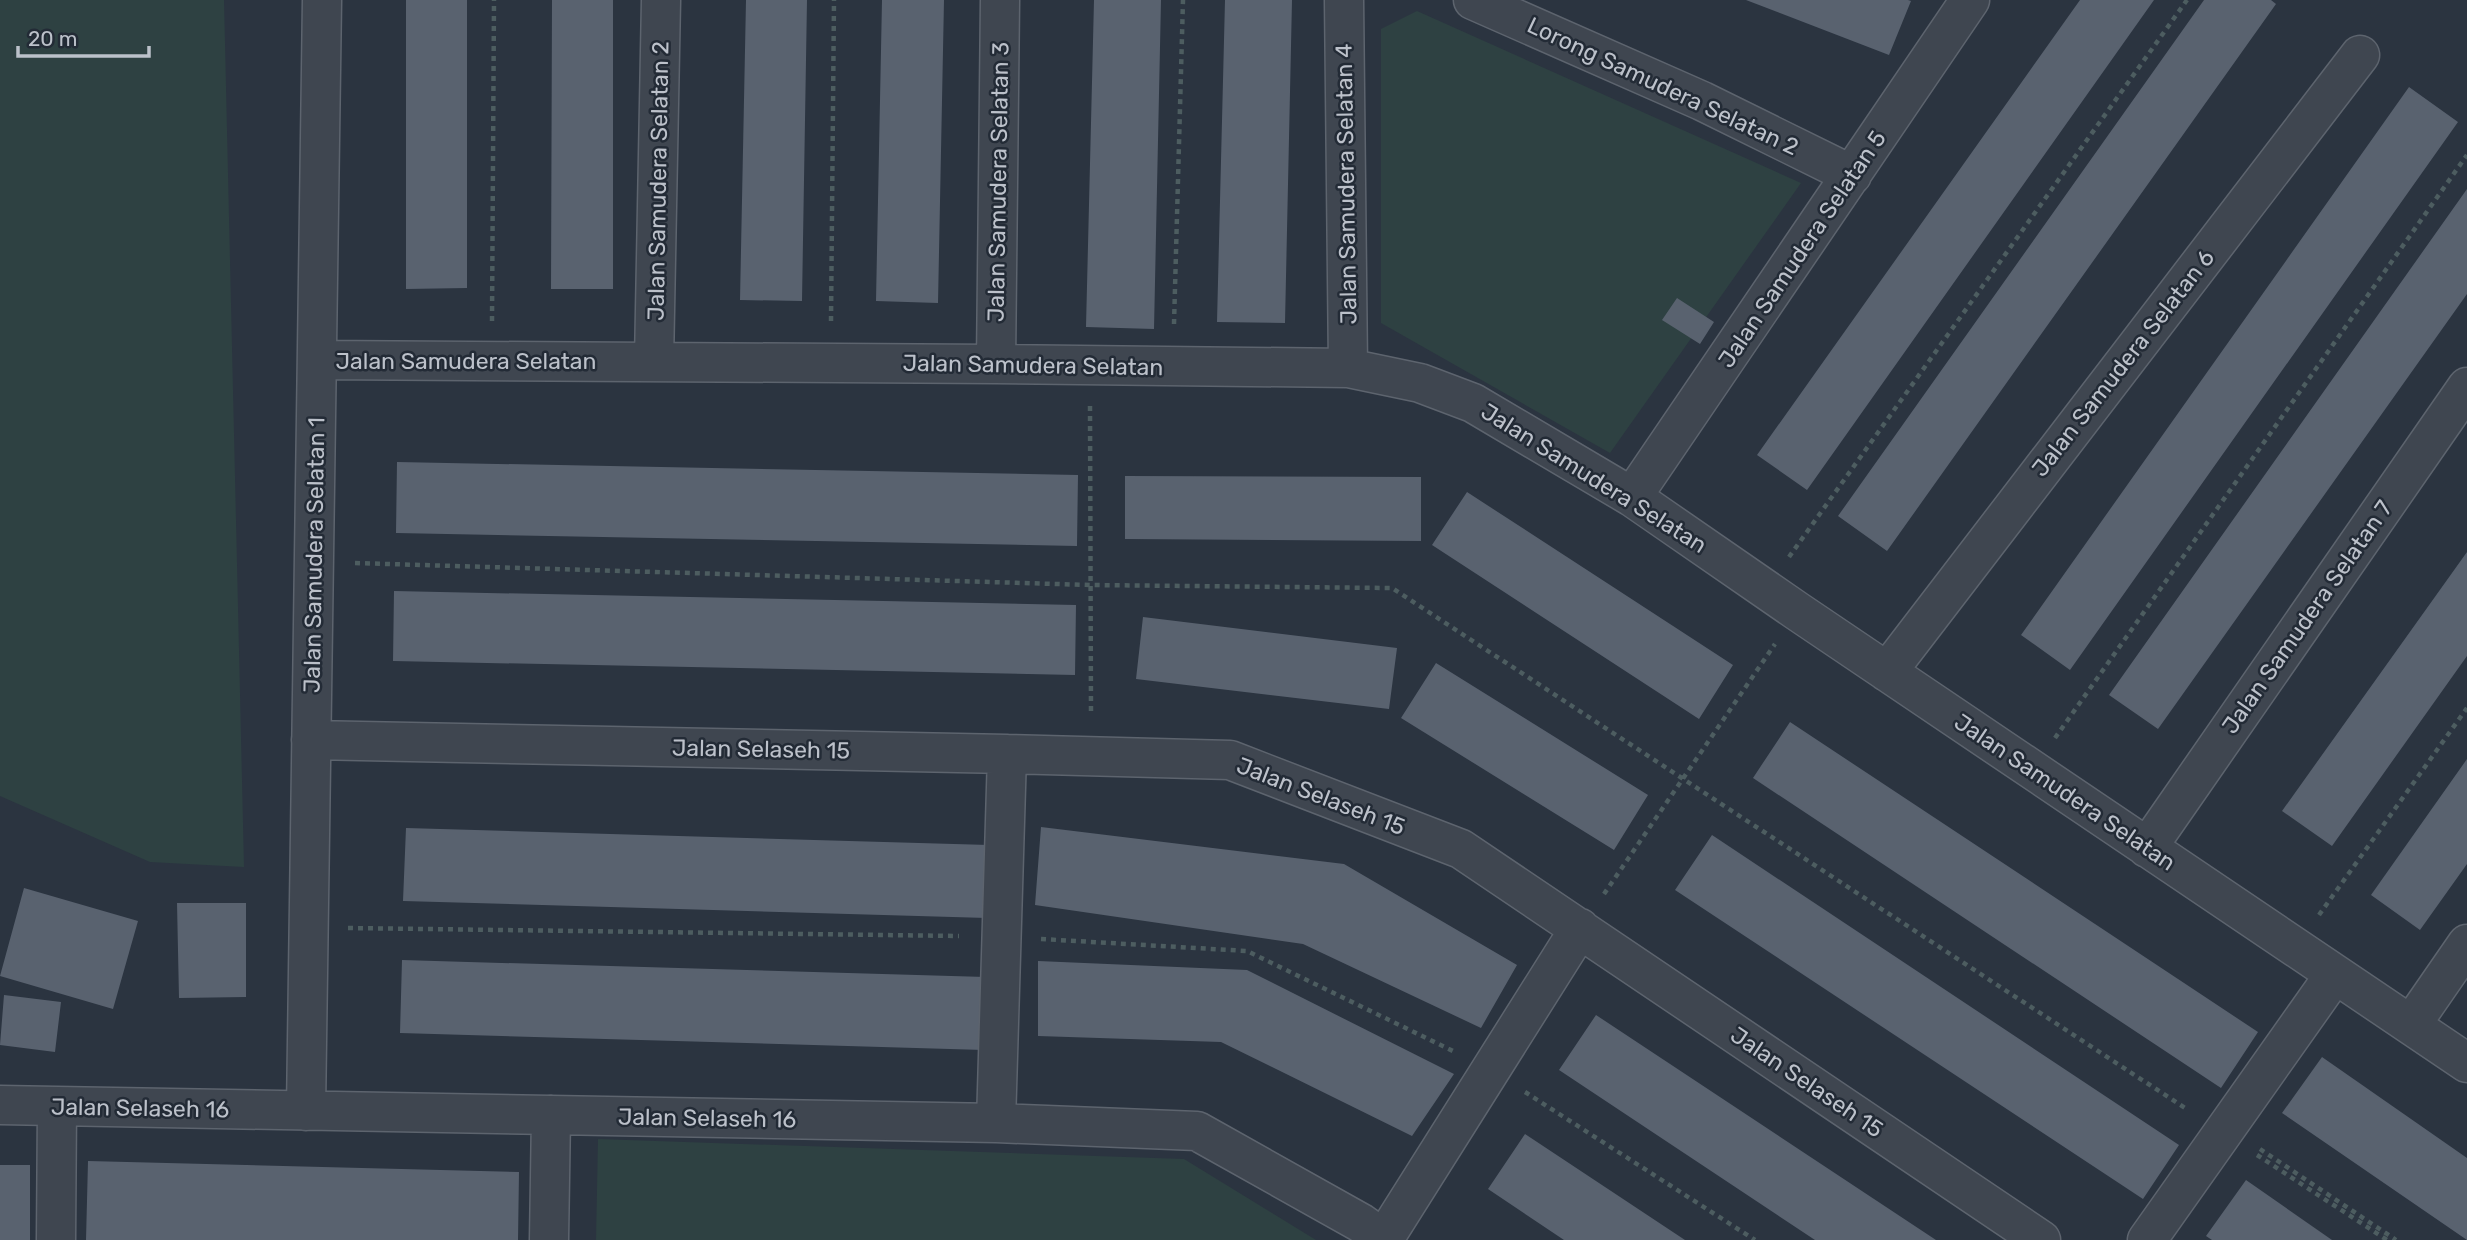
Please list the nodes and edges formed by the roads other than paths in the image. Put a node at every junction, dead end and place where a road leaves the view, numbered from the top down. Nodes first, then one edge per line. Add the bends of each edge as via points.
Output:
1 (322, 0) edge
2 (662, 0) edge
3 (1000, 0) edge
4 (1344, 0) edge
5 (1473, 0) edge
6 (1970, 0) edge
7 (2360, 55) dead end
8 (1852, 175) junction
9 (317, 360) junction
10 (654, 362) junction
11 (996, 364) junction
12 (1349, 369) junction
13 (2467, 387) edge
14 (1632, 497) junction
15 (1886, 672) junction
16 (312, 740) junction
17 (1007, 754) junction
18 (2147, 848) junction
19 (1580, 928) junction
20 (2467, 944) edge
21 (2335, 974) junction
22 (2411, 1025) junction
23 (2467, 1063) edge
24 (0, 1105) edge
25 (57, 1106) junction
26 (306, 1111) junction
27 (551, 1115) junction
28 (996, 1123) junction
29 (56, 1240) edge
30 (549, 1240) edge
31 (1384, 1240) edge
32 (2041, 1240) edge
33 (2147, 1240) edge

1 - 9 street, Jalan Samudera Selatan 1
2 - 10 street, Jalan Samudera Selatan 2
3 - 11 street, Jalan Samudera Selatan 3
4 - 12 street, Jalan Samudera Selatan 4
5 - 8 street, Lorong Samudera Selatan 2 via 1703,101
6 - 8 street, Jalan Samudera Selatan 5
7 - 15 street, Jalan Samudera Selatan 6
8 - 14 street, Jalan Samudera Selatan 5
9 - 10 street, Jalan Samudera Selatan
9 - 16 street, Jalan Samudera Selatan 1
10 - 11 street, Jalan Samudera Selatan
11 - 12 street, Jalan Samudera Selatan
12 - 14 street, Jalan Samudera Selatan via 1420,383 1473,402
13 - 18 street, Jalan Samudera Selatan 7
14 - 15 street, Jalan Samudera Selatan
15 - 18 street, Jalan Samudera Selatan
16 - 17 street, Jalan Selaseh 15
16 - 26 street, Jalan Samudera Selatan 1
17 - 19 street, Jalan Selaseh 15 via 1230,760 1461,849
17 - 28 street
18 - 21 street, Jalan Samudera Selatan
19 - 31 street
19 - 32 street, Jalan Selaseh 15
20 - 22 street
21 - 22 street, Jalan Samudera Selatan
21 - 33 street
22 - 23 street, Jalan Samudera Selatan
24 - 25 street, Jalan Selaseh 16
25 - 26 street, Jalan Selaseh 16
25 - 29 street
26 - 27 street, Jalan Selaseh 16
27 - 28 street, Jalan Selaseh 16
27 - 30 street
28 - 31 street, Jalan Selaseh 16 via 1197,1131

